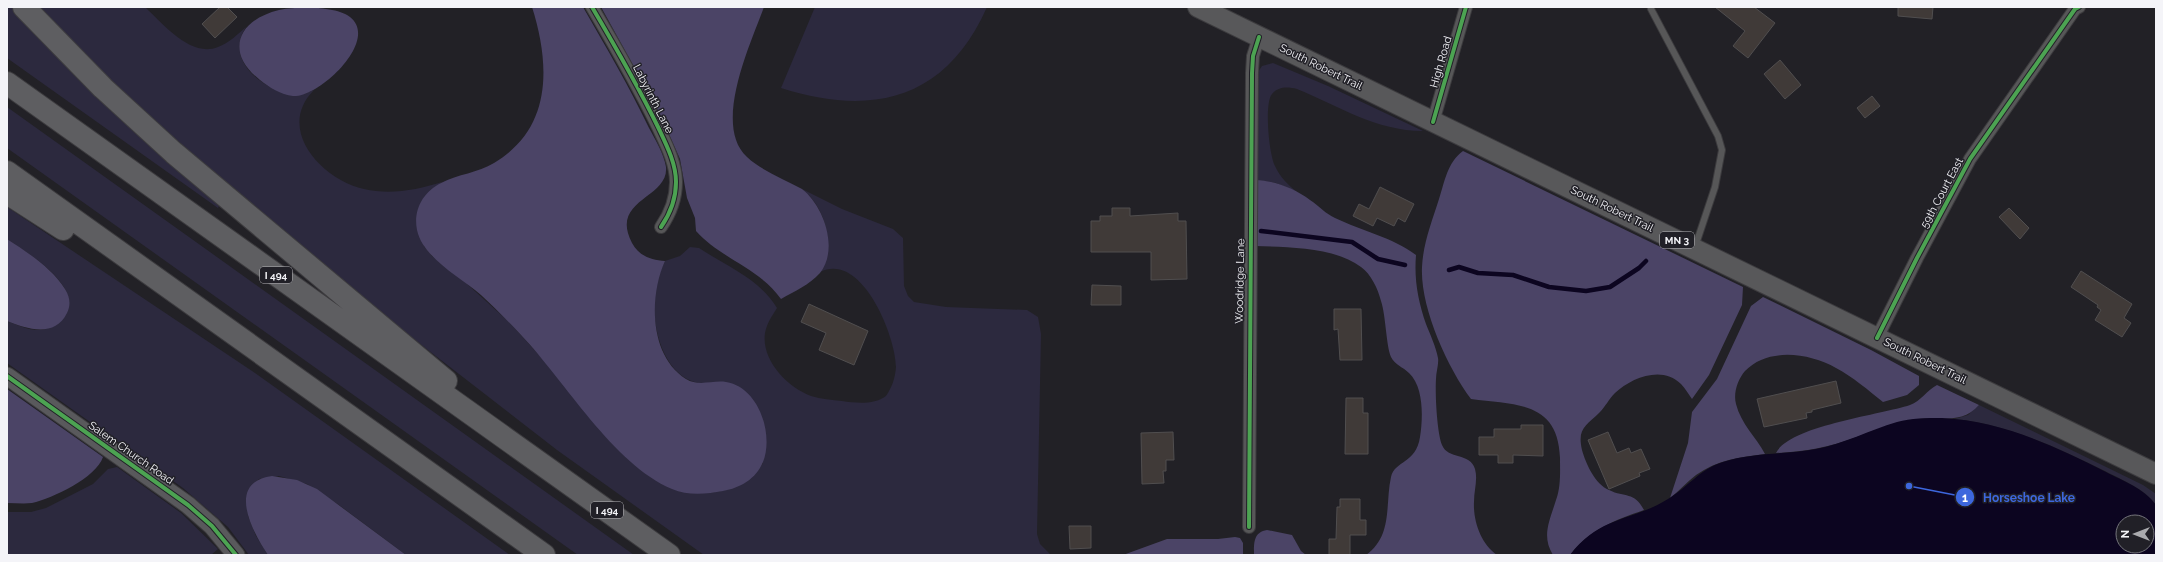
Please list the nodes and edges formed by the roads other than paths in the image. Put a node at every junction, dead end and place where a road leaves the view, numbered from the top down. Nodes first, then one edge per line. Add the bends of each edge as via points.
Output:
1 (24, 7) edge
2 (592, 7) edge
3 (1198, 7) edge
4 (1466, 7) edge
5 (2079, 7) edge
6 (1651, 9) dead end
7 (1259, 37) junction
8 (7, 83) edge
9 (1433, 122) junction
10 (7, 172) edge
11 (7, 193) edge
12 (661, 227) dead end
13 (1694, 249) junction
14 (1877, 338) junction
15 (286, 370) junction
16 (7, 376) edge
17 (545, 466) junction
18 (2156, 474) edge
19 (1249, 527) dead end
20 (236, 555) edge
21 (544, 555) edge
22 (669, 555) edge

1 - 17 highway via 103,88 174,153 391,333
2 - 12 street, Labyrinth Lane via 640,92 675,168 676,188 673,202
3 - 7 main road, South Robert Trail / MN 3
4 - 9 street, High Road
5 - 14 street, 59th Court East via 1970,159 1916,258
6 - 13 lane via 1718,136 1722,150 1715,187
7 - 9 main road, South Robert Trail / MN 3
7 - 19 street, Woodridge Lane via 1253,56 1252,73
8 - 17 highway, I 494
9 - 13 main road, South Robert Trail / MN 3
10 - 15 highway
11 - 15 highway
13 - 14 main road, South Robert Trail / MN 3
14 - 18 main road, South Robert Trail / MN 3
15 - 21 highway
16 - 20 street, Salem Church Road via 188,505 216,530
17 - 22 highway, I 494

